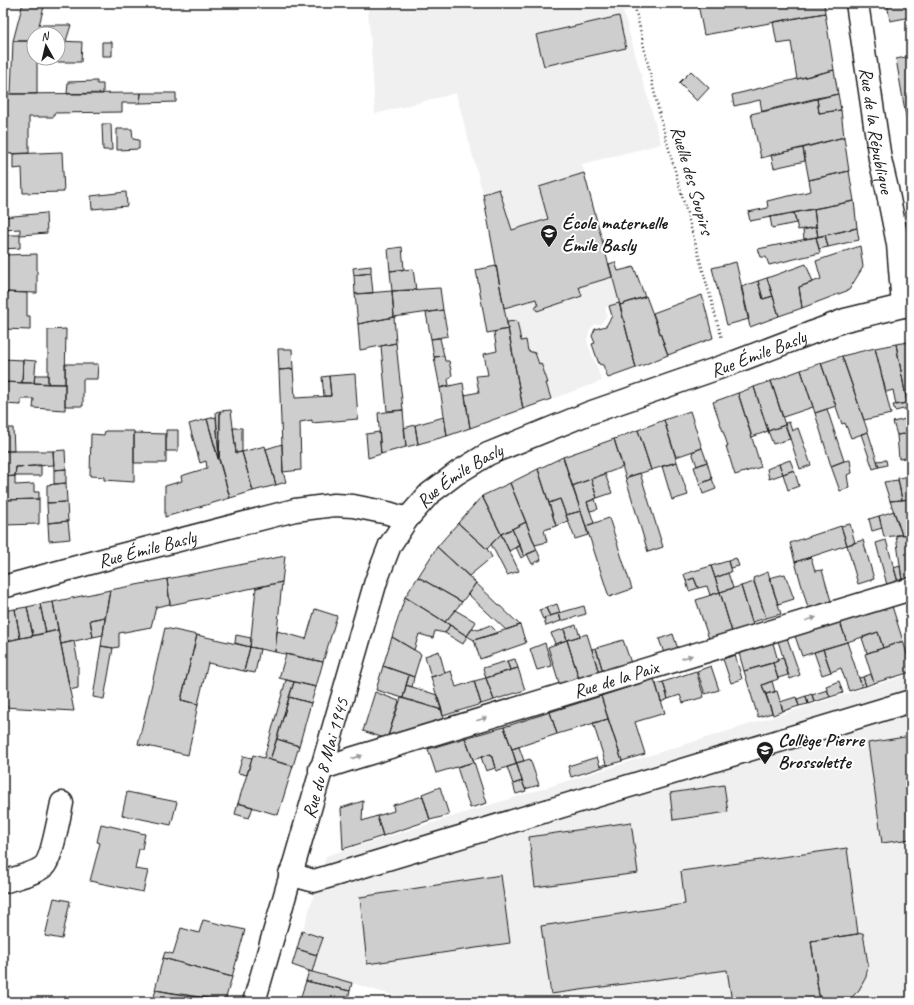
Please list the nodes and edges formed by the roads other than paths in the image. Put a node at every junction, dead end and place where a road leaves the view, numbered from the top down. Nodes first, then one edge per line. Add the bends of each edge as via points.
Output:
1 (856, 3) edge
2 (907, 305) edge
3 (407, 519) junction
4 (3, 587) edge
5 (911, 589) edge
6 (911, 701) edge
7 (320, 769) junction
8 (62, 803) dead end
9 (290, 874) junction
10 (3, 882) edge
11 (254, 1002) edge

1 - 2 street, Rue de la République via 880,159 898,244
2 - 3 street, Rue Émile Basly via 845,320 488,454 429,494
3 - 4 street, Rue Émile Basly via 388,512 353,506 334,505 295,510
3 - 7 street, Rue du 8 Mai 1945 via 390,545 376,581
7 -> 5 street, Rue de la Paix
6 - 9 street via 314,881
7 - 9 street, Rue du 8 Mai 1945
8 - 10 street via 45,866
9 - 11 street, Rue du 8 Mai 1945

